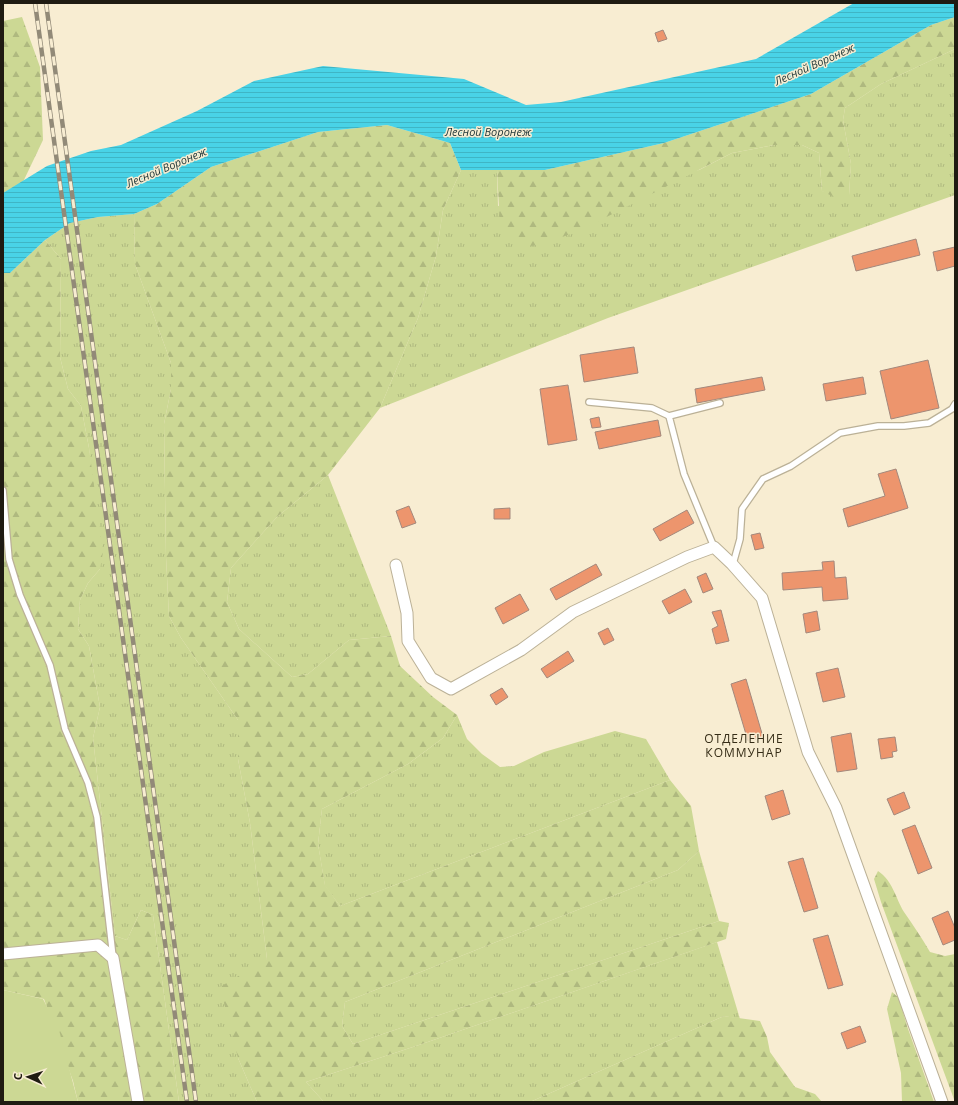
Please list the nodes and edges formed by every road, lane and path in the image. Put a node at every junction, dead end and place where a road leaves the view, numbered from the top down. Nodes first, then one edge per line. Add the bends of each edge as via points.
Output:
1 (589, 402) dead end
2 (720, 403) dead end
3 (955, 404) edge
4 (669, 416) junction
5 (3, 490) edge
6 (714, 547) junction
7 (5, 548) edge
8 (732, 564) junction
9 (396, 565) dead end
10 (3, 954) edge
11 (113, 958) junction
12 (138, 1102) edge
13 (942, 1102) edge

1 - 4 lane via 652,408
2 - 4 lane
3 - 8 lane via 952,409 930,423 878,426 840,433 791,466 763,479 742,509 740,539
4 - 6 lane via 684,474
5 - 7 lane
6 - 8 street
6 - 9 street via 687,557 573,612 521,650 451,689 431,678 408,641 407,613
7 - 11 lane via 20,595 50,665 65,729 88,783 97,817
8 - 13 street via 762,598 808,752 836,808
10 - 11 street via 98,945
11 - 12 street

